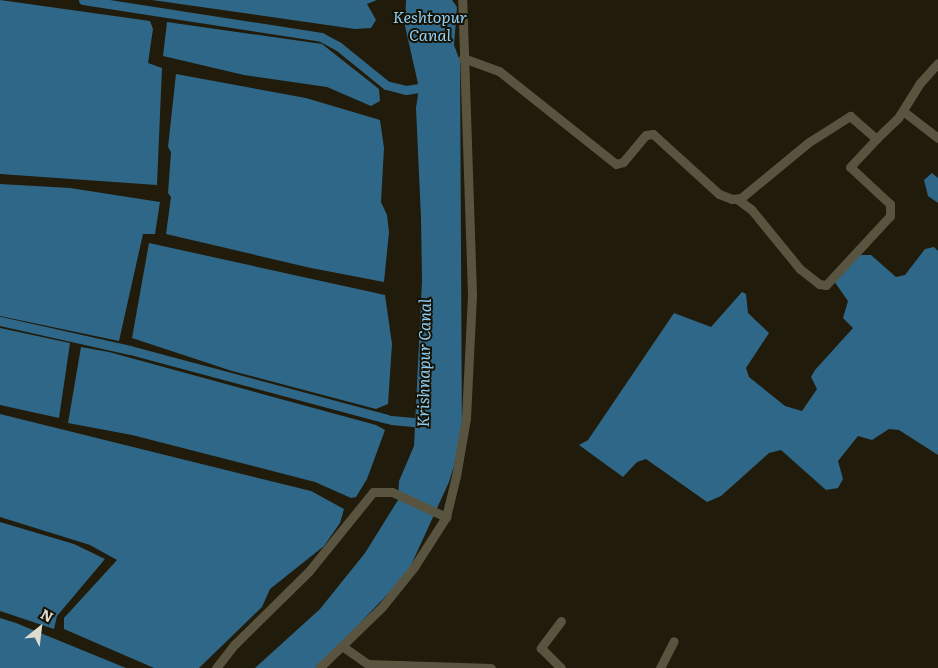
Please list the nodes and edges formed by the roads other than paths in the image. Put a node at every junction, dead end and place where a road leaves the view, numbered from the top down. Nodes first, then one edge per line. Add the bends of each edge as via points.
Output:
1 (462, 0) edge
2 (463, 58) junction
3 (938, 63) edge
4 (903, 110) junction
5 (938, 138) edge
6 (876, 139) junction
7 (736, 199) junction
8 (446, 517) junction
9 (561, 621) dead end
10 (674, 641) dead end
11 (342, 646) junction
12 (324, 666) edge
13 (216, 668) edge
14 (492, 668) edge
15 (561, 668) edge
16 (660, 668) edge

1 - 2 street
2 - 7 street via 499,71 616,164 622,162 646,135 653,134 719,194
2 - 8 street via 472,294 463,439
3 - 4 street via 919,84
4 - 5 street
4 - 6 street
6 - 7 street via 850,116 809,142
6 - 7 street via 850,167 890,204 890,216 826,285 819,284 800,269 750,209
8 - 11 street via 414,567 382,607
8 - 13 street via 392,492 373,492 308,571 235,644
9 - 15 street via 541,648
10 - 16 street
11 - 12 street
11 - 14 street via 368,664

